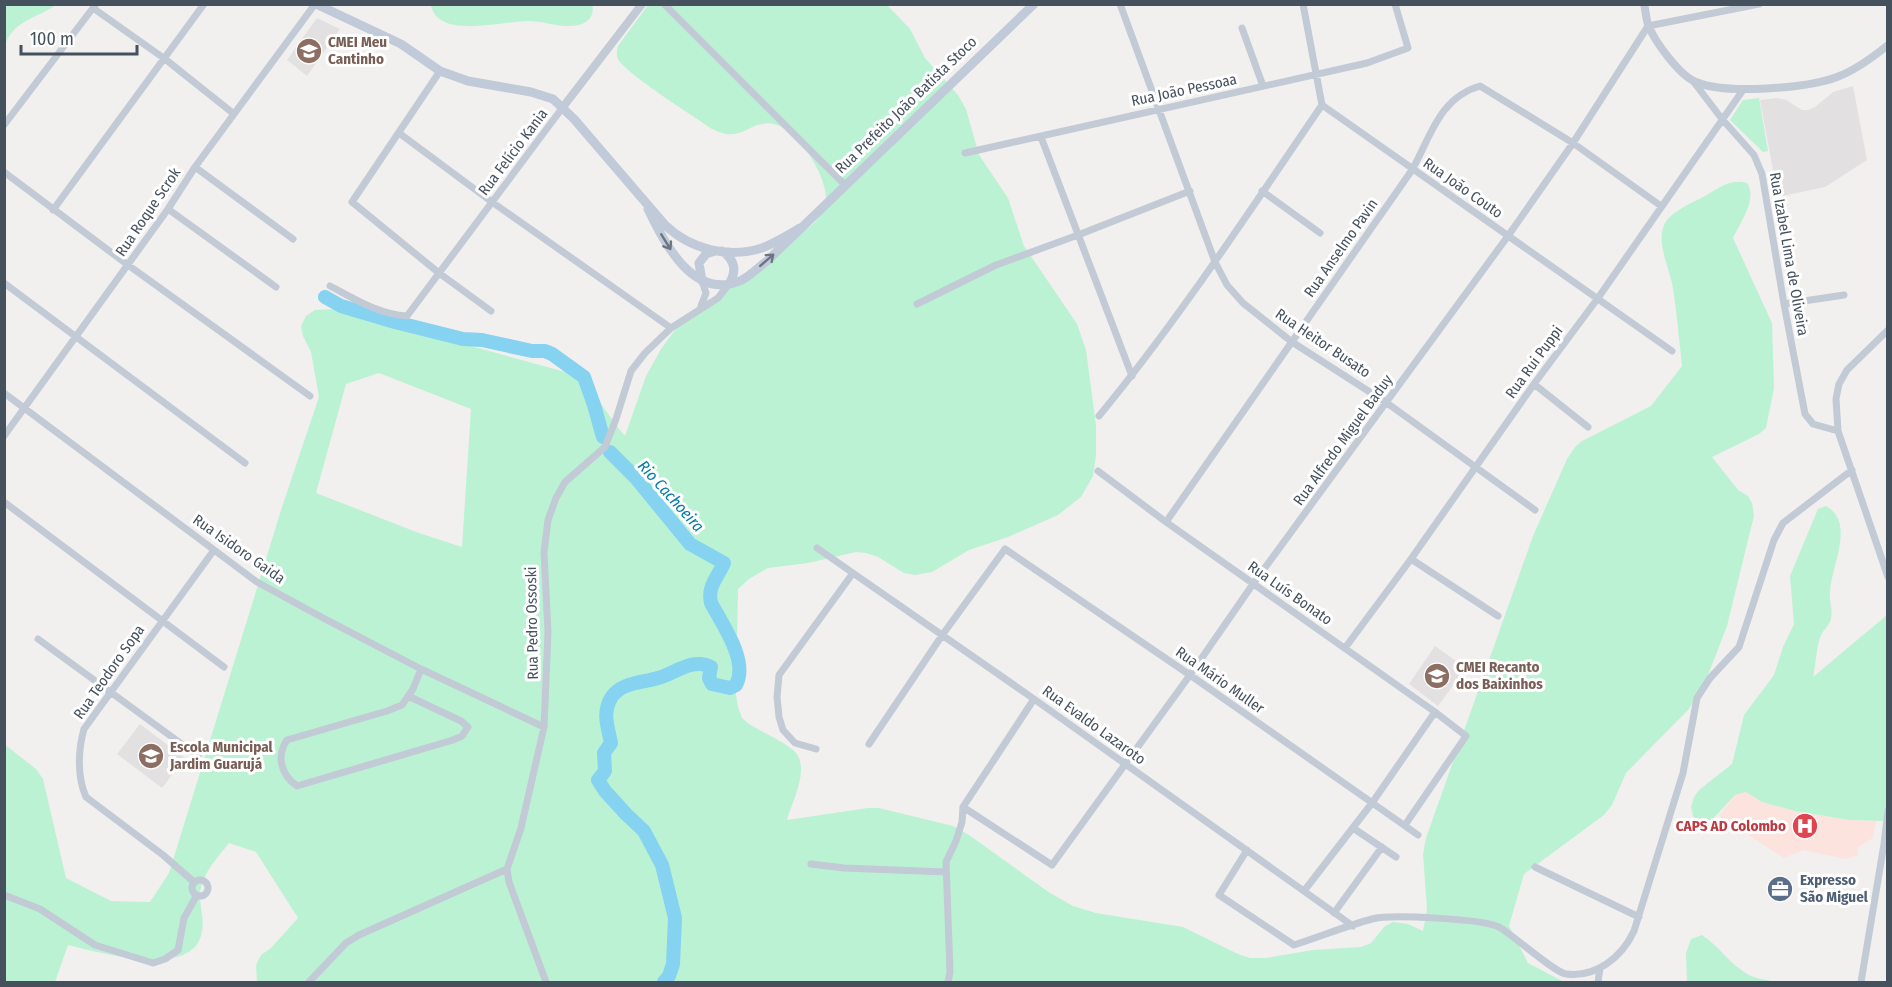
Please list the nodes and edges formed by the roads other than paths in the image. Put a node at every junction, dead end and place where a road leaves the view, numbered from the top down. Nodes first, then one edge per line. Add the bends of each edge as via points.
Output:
1 (204, 4) edge
2 (316, 4) edge
3 (642, 4) edge
4 (664, 4) edge
5 (1034, 4) edge
6 (1120, 4) edge
7 (1303, 4) edge
8 (1395, 4) edge
9 (1644, 4) edge
10 (1759, 4) edge
11 (95, 6) edge
12 (1648, 26) junction
13 (1242, 28) dead end
14 (1887, 45) edge
15 (165, 59) junction
16 (440, 71) junction
17 (1317, 75) junction
18 (1693, 81) junction
19 (1263, 86) junction
20 (1743, 90) junction
21 (1322, 105) junction
22 (563, 107) junction
23 (1160, 108) junction
24 (234, 114) junction
25 (1722, 119) junction
26 (4, 125) edge
27 (399, 133) junction
28 (1041, 137) junction
29 (1573, 142) junction
30 (964, 153) dead end
31 (195, 167) junction
32 (1412, 170) junction
33 (4, 172) edge
34 (845, 185) junction
35 (1190, 191) junction
36 (1262, 191) junction
37 (641, 195) junction
38 (492, 202) junction
39 (1661, 206) junction
40 (168, 209) junction
41 (53, 210) junction
42 (800, 228) junction
43 (1320, 233) dead end
44 (1078, 236) junction
45 (1508, 236) junction
46 (293, 239) dead end
47 (719, 251) junction
48 (1215, 262) junction
49 (128, 265) junction
50 (439, 273) junction
51 (702, 281) junction
52 (4, 283) edge
53 (729, 284) junction
54 (330, 286) dead end
55 (276, 287) dead end
56 (1844, 294) dead end
57 (1598, 298) junction
58 (917, 304) dead end
59 (1784, 304) junction
60 (700, 308) junction
61 (491, 311) dead end
62 (671, 328) junction
63 (1887, 330) edge
64 (76, 337) junction
65 (1292, 342) junction
66 (1672, 351) dead end
67 (1132, 376) junction
68 (1534, 384) junction
69 (4, 393) edge
70 (310, 396) dead end
71 (1387, 403) junction
72 (25, 408) junction
73 (1099, 416) dead end
74 (1588, 427) dead end
75 (1838, 431) junction
76 (4, 436) edge
77 (245, 463) dead end
78 (1476, 468) junction
79 (1852, 470) junction
80 (1098, 471) dead end
81 (4, 502) edge
82 (1535, 510) dead end
83 (1166, 522) junction
84 (817, 548) dead end
85 (214, 550) junction
86 (1411, 559) junction
87 (853, 573) junction
88 (1887, 577) edge
89 (1253, 584) junction
90 (1498, 616) dead end
91 (161, 621) junction
92 (943, 634) junction
93 (39, 639) dead end
94 (1345, 648) junction
95 (224, 667) dead end
96 (421, 669) junction
97 (1190, 675) junction
98 (110, 692) junction
99 (408, 696) junction
100 (1035, 699) junction
101 (1435, 712) junction
102 (544, 727) junction
103 (869, 744) dead end
104 (816, 749) dead end
105 (198, 756) dead end
106 (1126, 765) junction
107 (1372, 803) junction
108 (963, 807) junction
109 (1887, 811) edge
110 (1405, 825) junction
111 (1353, 828) junction
112 (1418, 836) dead end
113 (1382, 847) junction
114 (1247, 850) junction
115 (1396, 857) dead end
116 (811, 864) dead end
117 (1535, 867) dead end
118 (507, 869) junction
119 (946, 872) junction
120 (194, 882) junction
121 (1304, 891) junction
122 (4, 895) edge
123 (197, 895) junction
124 (1334, 914) junction
125 (1639, 917) junction
126 (1353, 926) junction
127 (1600, 968) junction
128 (309, 982) edge
129 (546, 982) edge
130 (948, 982) edge
131 (1598, 982) edge
132 (1861, 982) edge

1 - 15 street
2 - 16 main road, Rua Prefeito João Batista Stoco via 400,44
2 - 24 street, Rua Roque Scrok
3 - 22 street, Rua Felício Kania
4 - 34 street
5 - 34 main road, Rua Prefeito João Batista Stoco
6 - 23 street, Rua Heitor Busato
7 - 17 street
8 - 17 street, Rua João Pessoaa via 1408,48
9 - 12 street
10 - 12 street
11 - 15 street
11 - 26 street
12 - 18 street
12 - 29 street, Rua Alfredo Miguel Baduy
13 - 19 street
14 - 20 street via 1861,66 1836,77 1808,84
15 - 24 street
15 - 41 street
16 - 22 main road, Rua Prefeito João Batista Stoco via 475,83 544,95
16 - 27 street
17 - 19 street, Rua João Pessoaa
17 - 21 street
18 - 20 street
18 - 25 street, Rua Izabel Lima de Oliveira
19 - 23 street, Rua João Pessoaa
20 - 25 street, Rua Rui Puppi
21 - 32 street, Rua João Couto
21 - 36 street
22 - 37 main road, Rua Prefeito João Batista Stoco
22 - 38 street, Rua Felício Kania
23 - 28 street, Rua João Pessoaa
23 - 35 street, Rua Heitor Busato
24 - 31 street, Rua Roque Scrok
25 - 39 street, Rua Rui Puppi
25 - 59 street, Rua Izabel Lima de Oliveira via 1754,155 1761,174
27 - 38 street
27 - 50 street via 352,202
28 - 30 street, Rua João Pessoaa
28 - 44 street
29 - 32 street, Rua Anselmo Pavin via 1480,86 1465,90 1451,101 1437,119
29 - 39 street
29 - 45 street, Rua Alfredo Miguel Baduy
31 - 40 street, Rua Roque Scrok
31 - 46 street
32 - 45 street, Rua João Couto
32 - 65 street, Rua Anselmo Pavin
33 - 41 street
34 - 42 main road, Rua Prefeito João Batista Stoco
35 - 44 street
35 - 48 street, Rua Heitor Busato
36 - 43 street
36 - 48 street
37 - 47 main road, Rua Prefeito João Batista Stoco via 672,232 692,244
37 -> 51 main road, Rua Prefeito João Batista Stoco via 678,261
38 - 50 street, Rua Felício Kania
38 - 62 street
39 - 57 street, Rua Rui Puppi
40 - 49 street, Rua Roque Scrok
40 - 55 street
41 - 49 street
42 - 47 main road, Rua Prefeito João Batista Stoco via 761,248
53 -> 42 main road, Rua Prefeito João Batista Stoco via 744,279
44 - 58 street via 996,265
44 - 67 street
45 - 57 street, Rua João Couto
45 - 71 street, Rua Alfredo Miguel Baduy
47 - 51 main road via 706,254 699,263
47 - 53 main road via 734,265
48 - 65 street, Rua Heitor Busato via 1227,285 1244,303
48 - 67 street
49 - 64 street, Rua Roque Scrok
49 - 70 street
50 - 54 street, Rua Felício Kania via 407,316 370,308
50 - 61 street
51 - 53 main road
51 - 60 street via 705,297
52 - 64 street
53 - 60 street, Rua Pedro Ossoski via 718,298
56 - 59 street
57 - 66 street, Rua João Couto
57 - 68 street, Rua Rui Puppi
59 - 75 street, Rua Izabel Lima de Oliveira via 1806,414 1813,424
60 - 62 street, Rua Pedro Ossoski
62 - 102 street, Rua Pedro Ossoski via 631,371 605,447 565,482 548,520 544,553 548,632
63 - 75 street via 1847,370 1839,384
64 - 72 street, Rua Roque Scrok
64 - 77 street
65 - 71 street, Rua Heitor Busato
65 - 83 street, Rua Anselmo Pavin
67 - 73 street
68 - 74 street
68 - 78 street, Rua Rui Puppi
69 - 72 street, Rua Isidoro Gaida
71 - 78 street, Rua Heitor Busato
71 - 89 street, Rua Alfredo Miguel Baduy
72 - 76 street, Rua Roque Scrok
72 - 85 street, Rua Isidoro Gaida
75 - 79 street
78 - 82 street, Rua Heitor Busato
78 - 86 street, Rua Rui Puppi
79 - 88 street
79 - 125 street via 1783,523 1767,556 1745,632 1697,698 1683,772
80 - 83 street, Rua Luís Bonato
81 - 91 street
83 - 89 street, Rua Luís Bonato
84 - 87 street, Rua Evaldo Lazaroto
85 - 91 street, Rua Teodoro Sopa
85 - 96 street, Rua Isidoro Gaida via 257,582
86 - 90 street
86 - 94 street, Rua Rui Puppi
87 - 92 street, Rua Evaldo Lazaroto
87 - 104 street via 779,675 777,698 783,730 795,743
89 - 94 street, Rua Luís Bonato
89 - 97 street, Rua Alfredo Miguel Baduy
91 - 95 street
91 - 98 street, Rua Teodoro Sopa
92 - 97 street, Rua Mário Muller via 1005,549
92 - 100 street, Rua Evaldo Lazaroto
92 - 103 street
93 - 98 street
94 - 101 street, Rua Luís Bonato
96 - 99 street
96 - 102 street, Rua Isidoro Gaida
97 - 106 street, Rua Alfredo Miguel Baduy
97 - 107 street, Rua Mário Muller
98 - 105 street
98 - 120 street, Rua Teodoro Sopa via 84,729 80,743 81,786 86,797
99 - 99 street via 402,705 387,711 287,740 282,747 281,763 287,779 297,786 308,783 453,740 468,727
100 - 106 street, Rua Evaldo Lazaroto
100 - 108 street
101 - 107 street
101 - 110 street, Rua Luís Bonato via 1466,736
102 - 118 street, Rua Pedro Ossoski via 521,828
106 - 108 street, Rua Alfredo Miguel Baduy via 1052,865
106 - 114 street, Rua Evaldo Lazaroto
107 - 110 street, Rua Mário Muller
107 - 111 street
108 - 119 street
109 - 132 street
110 - 112 street, Rua Mário Muller
111 - 113 street
111 - 121 street
113 - 115 street
113 - 124 street
114 - 121 street, Rua Evaldo Lazaroto
114 - 126 street via 1219,895 1294,945
116 - 119 street
117 - 125 street
118 - 128 street via 359,935 346,943
118 - 129 street
119 - 130 street
120 - 123 street
120 - 123 street via 200,880 208,885 206,893
121 - 124 street, Rua Evaldo Lazaroto
122 - 123 street via 40,909 95,945 153,963 178,950 184,918
124 - 126 street, Rua Evaldo Lazaroto
125 - 127 street via 1629,943
126 - 127 street via 1374,918 1481,922 1497,926 1563,975
127 - 131 street

